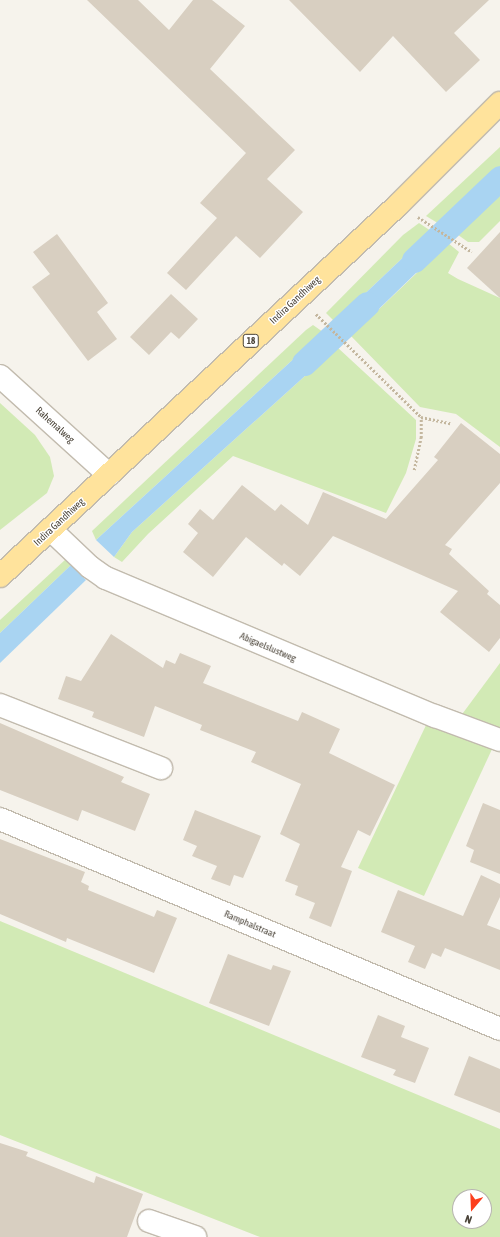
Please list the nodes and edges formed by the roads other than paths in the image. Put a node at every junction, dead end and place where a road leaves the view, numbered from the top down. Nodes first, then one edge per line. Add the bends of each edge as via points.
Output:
1 (500, 103) edge
2 (0, 376) edge
3 (109, 475) junction
4 (51, 530) junction
5 (0, 576) edge
6 (0, 706) edge
7 (500, 740) edge
8 (161, 768) dead end
9 (0, 819) edge
10 (500, 1030) edge
11 (149, 1221) dead end
12 (195, 1237) edge

1 - 3 main road, Indira Gandhiweg / 18 via 399,204
2 - 3 street, Rahemalweg
3 - 4 main road, Indira Gandhiweg / 18
4 - 5 main road, Indira Gandhiweg / 18
4 - 7 street, Abigaelslustweg via 90,567 106,578 435,716
6 - 8 street
9 - 10 street, Ramphalstraat
11 - 12 street

